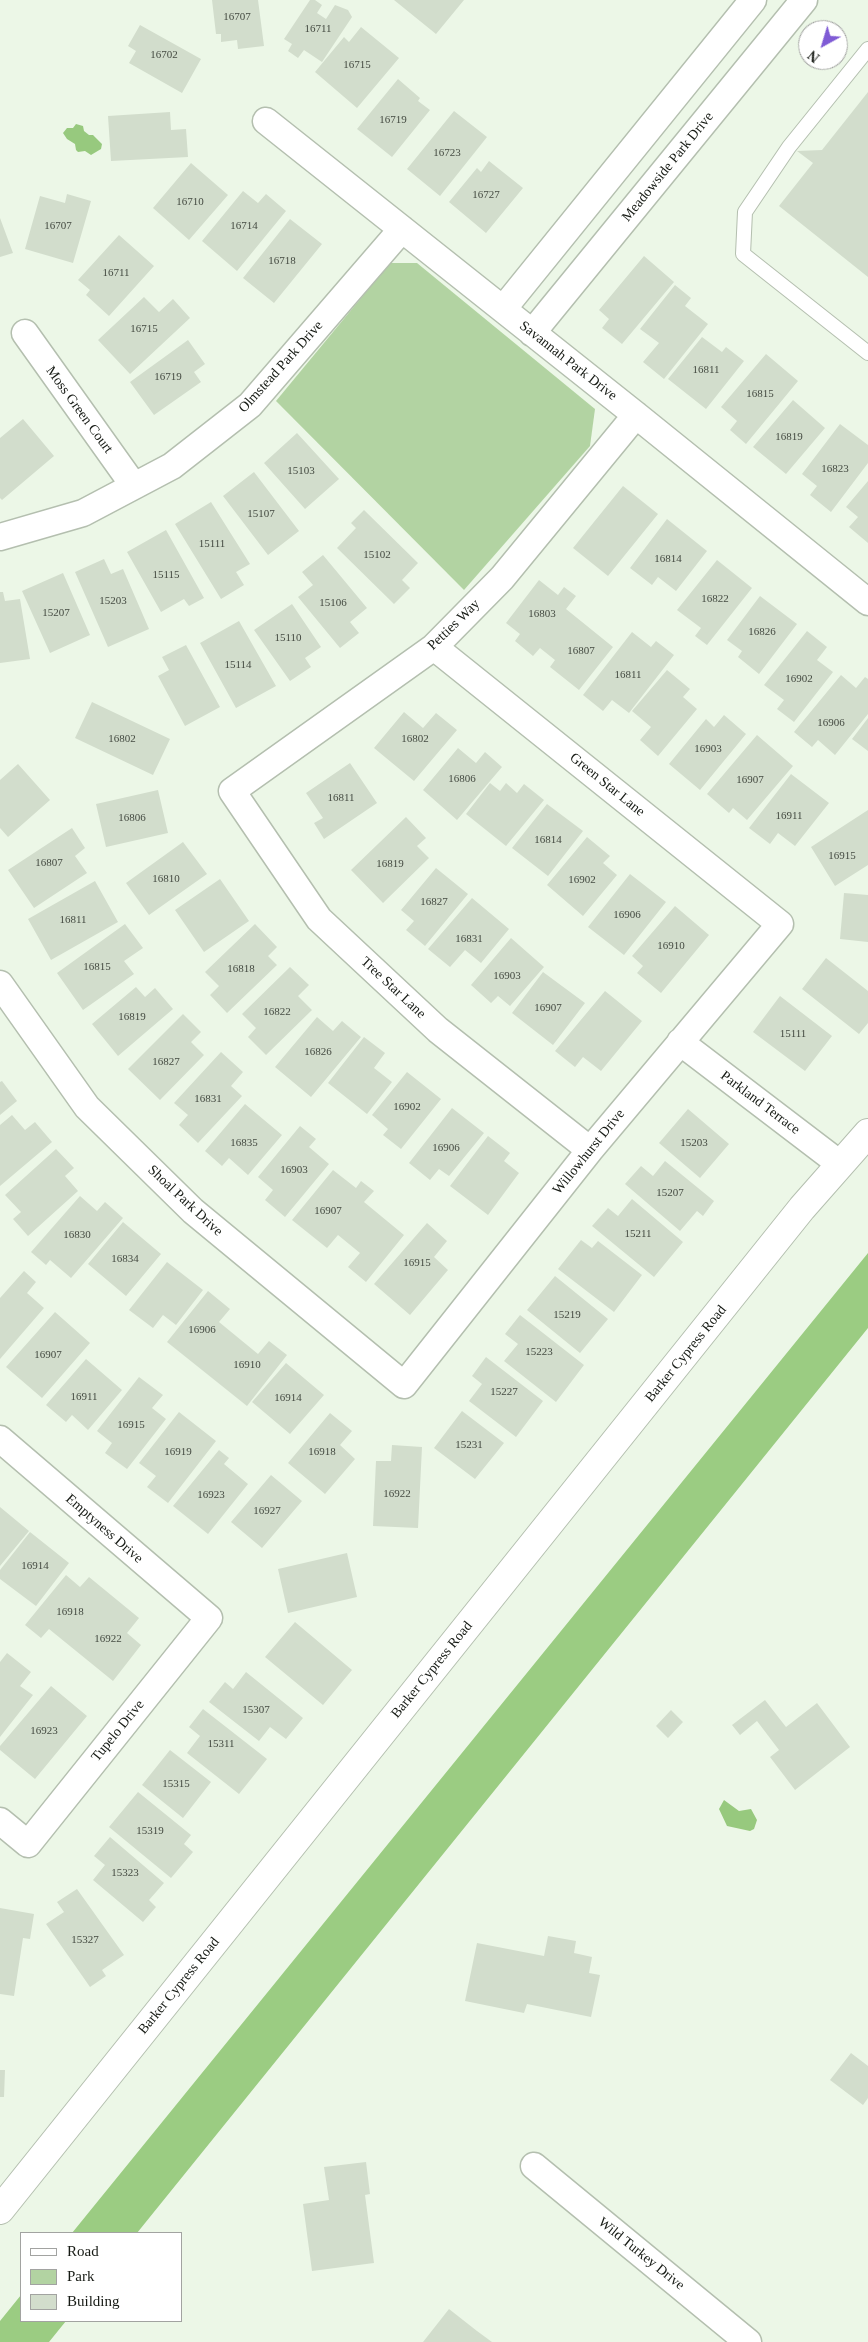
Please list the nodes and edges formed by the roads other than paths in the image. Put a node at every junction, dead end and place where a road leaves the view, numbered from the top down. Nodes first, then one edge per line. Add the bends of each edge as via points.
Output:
1 (754, 0) edge
2 (804, 0) edge
3 (868, 49) edge
4 (708, 57) junction
5 (740, 79) junction
6 (266, 122) dead end
7 (402, 229) junction
8 (503, 309) junction
9 (25, 333) dead end
10 (532, 333) junction
11 (868, 354) edge
12 (636, 415) junction
13 (134, 486) junction
14 (0, 537) edge
15 (868, 602) edge
16 (434, 646) junction
17 (232, 792) joint
18 (780, 924) joint
19 (0, 984) edge
20 (680, 1042) junction
21 (868, 1133) edge
22 (590, 1150) junction
23 (840, 1164) junction
24 (404, 1385) joint
25 (0, 1439) edge
26 (209, 1618) joint
27 (0, 1821) edge
28 (534, 2166) dead end
29 (0, 2210) edge
30 (748, 2342) edge

1 - 4 street
2 - 5 street, Meadowside Park Drive
3 - 11 lane via 789,147 745,212 743,254
4 - 5 street
4 - 8 street
5 - 10 street, Meadowside Park Drive
6 - 7 street, Savannah Park Drive
7 - 8 street, Savannah Park Drive
7 - 13 street, Olmstead Park Drive via 250,405 172,466
8 - 10 street, Savannah Park Drive
9 - 13 street, Moss Green Court
10 - 12 street, Savannah Park Drive
12 - 15 street, Savannah Park Drive
12 - 16 street, Petties Way via 502,578
13 - 14 street, Olmstead Park Drive via 83,513
16 - 17 street, Petties Way
16 - 18 street, Green Star Lane
17 - 22 street, Tree Star Lane via 319,919 438,1030
18 - 20 street, Willowhurst Drive
19 - 24 street, Shoal Park Drive via 88,1107 122,1141 193,1211
20 - 22 street, Willowhurst Drive
20 - 23 street, Parkland Terrace
21 - 23 street, Barker Cypress Road
22 - 24 street, Willowhurst Drive
23 - 29 street, Barker Cypress Road
25 - 26 street, Emptyness Drive
26 - 27 street, Tupelo Drive via 28,1844
28 - 30 street, Wild Turkey Drive

